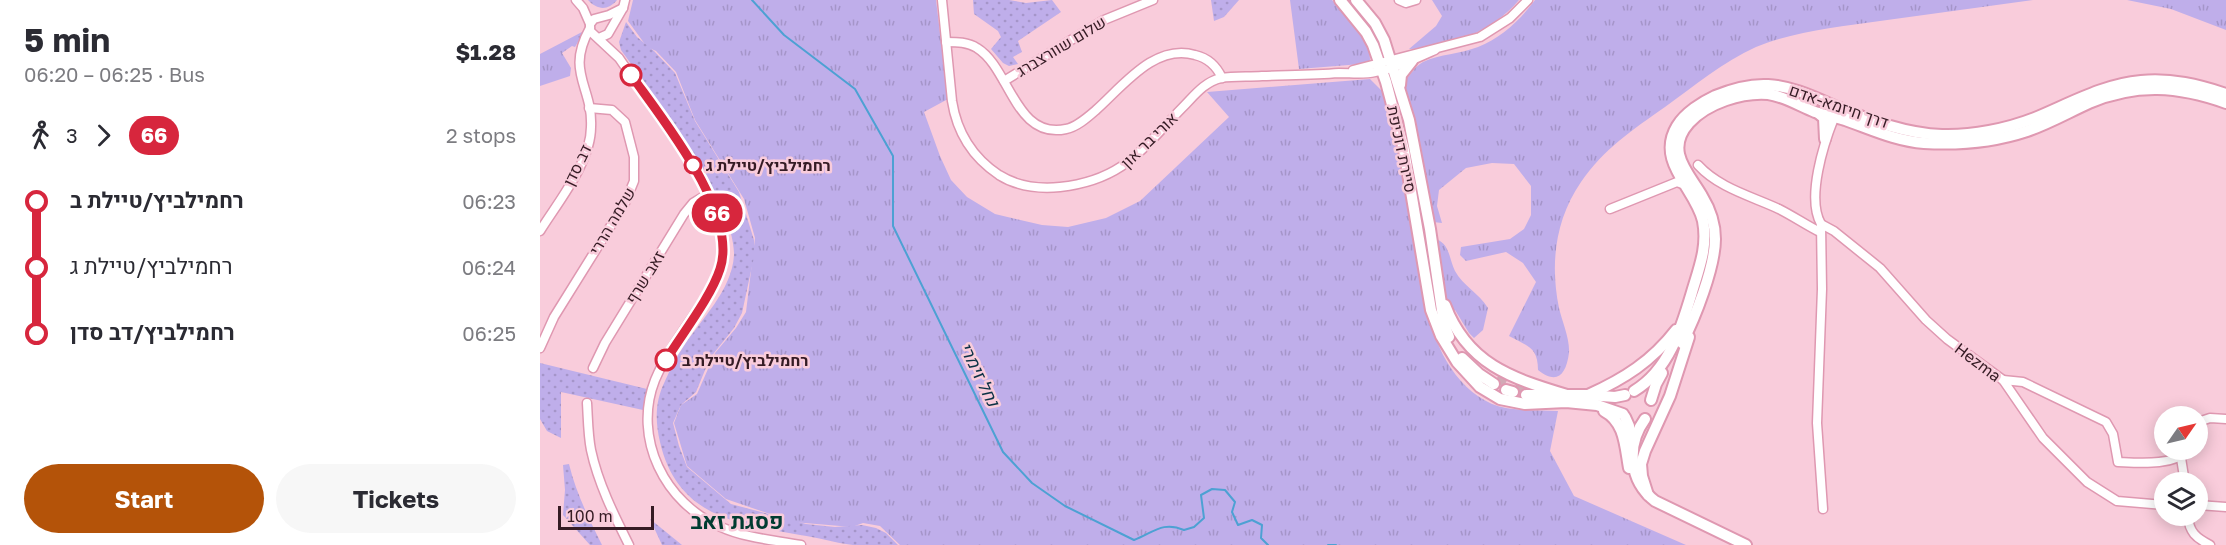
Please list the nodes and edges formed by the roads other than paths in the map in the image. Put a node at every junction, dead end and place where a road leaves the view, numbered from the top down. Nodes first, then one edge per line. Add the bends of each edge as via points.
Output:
1 (576, 0) edge
2 (942, 0) edge
3 (1153, 0) edge
4 (1340, 0) edge
5 (1356, 0) edge
6 (1400, 0) edge
7 (1416, 0) edge
8 (1528, 0) edge
9 (624, 4) edge
10 (594, 22) junction
11 (609, 31) junction
12 (597, 38) junction
13 (946, 42) junction
14 (1434, 50) junction
15 (579, 58) junction
16 (619, 58) junction
17 (1412, 61) junction
18 (1387, 65) junction
19 (1221, 78) junction
20 (1004, 81) junction
21 (1400, 85) junction
22 (2226, 94) edge
23 (1824, 101) junction
24 (2226, 103) edge
25 (590, 108) junction
26 (1815, 112) junction
27 (1843, 117) junction
28 (1827, 135) junction
29 (1698, 165) dead end
30 (1675, 169) junction
31 (1672, 184) junction
32 (1685, 185) junction
33 (708, 194) junction
34 (1610, 209) dead end
35 (1820, 228) junction
36 (540, 231) edge
37 (1439, 287) junction
38 (1698, 308) junction
39 (1685, 318) junction
40 (540, 348) edge
41 (593, 369) dead end
42 (2003, 380) junction
43 (1496, 381) tunnel mouth
44 (1527, 393) tunnel mouth
45 (1630, 393) junction
46 (1563, 395) junction
47 (1589, 400) junction
48 (1651, 400) junction
49 (587, 403) dead end
50 (1624, 416) junction
51 (1645, 419) junction
52 (2208, 419) edge
53 (2226, 419) edge
54 (2163, 460) edge
55 (1629, 469) junction
56 (1648, 495) junction
57 (2154, 504) edge
58 (2208, 506) edge
59 (2226, 507) edge
60 (1823, 509) dead end
61 (2189, 526) edge
62 (629, 545) edge
63 (801, 545) edge
64 (1731, 545) edge
65 (1746, 545) edge
66 (2210, 545) edge

1 - 10 street
2 - 13 street, אורי בר און
3 - 20 street, שלום שוורצברג via 1098,23
4 - 18 main road, סיירת דוכיפת
5 - 18 main road, סיירת דוכיפת via 1384,40
6 - 7 street
8 - 14 street via 1490,33
9 - 10 street
9 - 11 street
10 - 11 street via 609,21
10 - 12 street
10 - 15 street, דב סדן
11 - 12 street
11 - 16 street
12 - 15 street via 588,43
12 - 16 street
13 - 19 street, אורי בר און via 955,116 964,139 992,171 1006,180 1031,187 1081,184 1108,175 1120,168 1204,85
13 - 20 street via 978,48 993,62
14 - 17 street
14 - 18 street
15 - 25 street, דב סדן via 580,77
16 - 33 street
17 - 18 street
17 - 21 main road via 1401,75
18 - 19 street, אורי בר און via 1341,73
18 - 21 main road, סיירת דוכיפת
18 - 47 main road, סיירת דוכיפת via 1431,310 1441,336 1457,362 1489,394 1513,403
19 - 20 street via 1215,67 1199,56 1168,54 1148,64 1090,115 1064,130 1046,128 1029,119
21 - 37 main road, סיירת דוכיפת via 1416,148
22 - 27 main road, דרך חיזמא-אדם via 2187,83 2141,81 2097,92 2000,129 1941,135
23 - 27 main road, דרך חיזמא-אדם
23 - 27 street
23 - 30 main road, דרך חיזמא-אדם via 1769,85 1738,88 1707,99 1677,126 1670,145
24 - 27 main road, דרך חיזמא-אדם via 2168,88 2124,92 2028,131 1968,143 1921,143 1883,134
25 - 36 street, דב סדן via 592,128 584,158
25 - 40 street, שלמה הררי via 612,110 625,122 634,157 634,181 625,203 554,317
26 - 27 main road, דרך חיזמא-אדם
26 - 28 main road via 1824,118
26 - 38 main road, דרך חיזמא-אדם via 1769,94 1748,94 1709,108 1688,124 1679,142 1680,155 1707,206 1715,239
27 - 28 main road
28 - 35 street via 1816,200
29 - 35 street, Hezma via 1728,187
30 - 31 street
30 - 32 main road, דרך חיזמא-אדם
31 - 32 street
31 - 34 street
32 - 39 main road, דרך חיזמא-אדם via 1698,206 1705,245
33 - 41 street, זאב שרף via 684,214
33 - 63 street via 723,231 723,261 712,287 655,380 649,410 650,442 667,483 696,514 746,535
35 - 42 street, Hezma via 1834,231 1880,268 1926,320
35 - 60 street via 1822,289 1816,423
37 - 43 main road, סיירת דוכיפת via 1440,301 1459,344
37 - 46 main road via 1459,334 1476,353 1513,378
38 - 48 main road, דרך חיזמא-אדם
38 - 56 main road via 1670,396 1641,464
39 - 45 main road, דרך חיזמא-אדם via 1667,358 1655,374
39 - 47 main road via 1645,363
42 - 54 street via 2023,382 2106,422 2113,434 2118,462
42 - 57 street, Hezma via 2043,438 2087,482 2117,501
44 - 46 main road
45 - 47 main road
45 - 48 main road via 1644,393
45 - 50 main road via 1621,402
46 - 47 main road
47 - 50 main road
47 - 55 main road via 1616,421 1623,435
48 - 51 main road via 1651,411
49 - 62 street via 594,463
50 - 51 main road via 1635,422
50 - 55 main road via 1630,436
51 - 56 main road via 1638,429 1633,459 1636,480
52 - 53 street
55 - 64 main road via 1631,485 1646,502
56 - 65 main road
58 - 59 street
61 - 66 street via 2193,534

